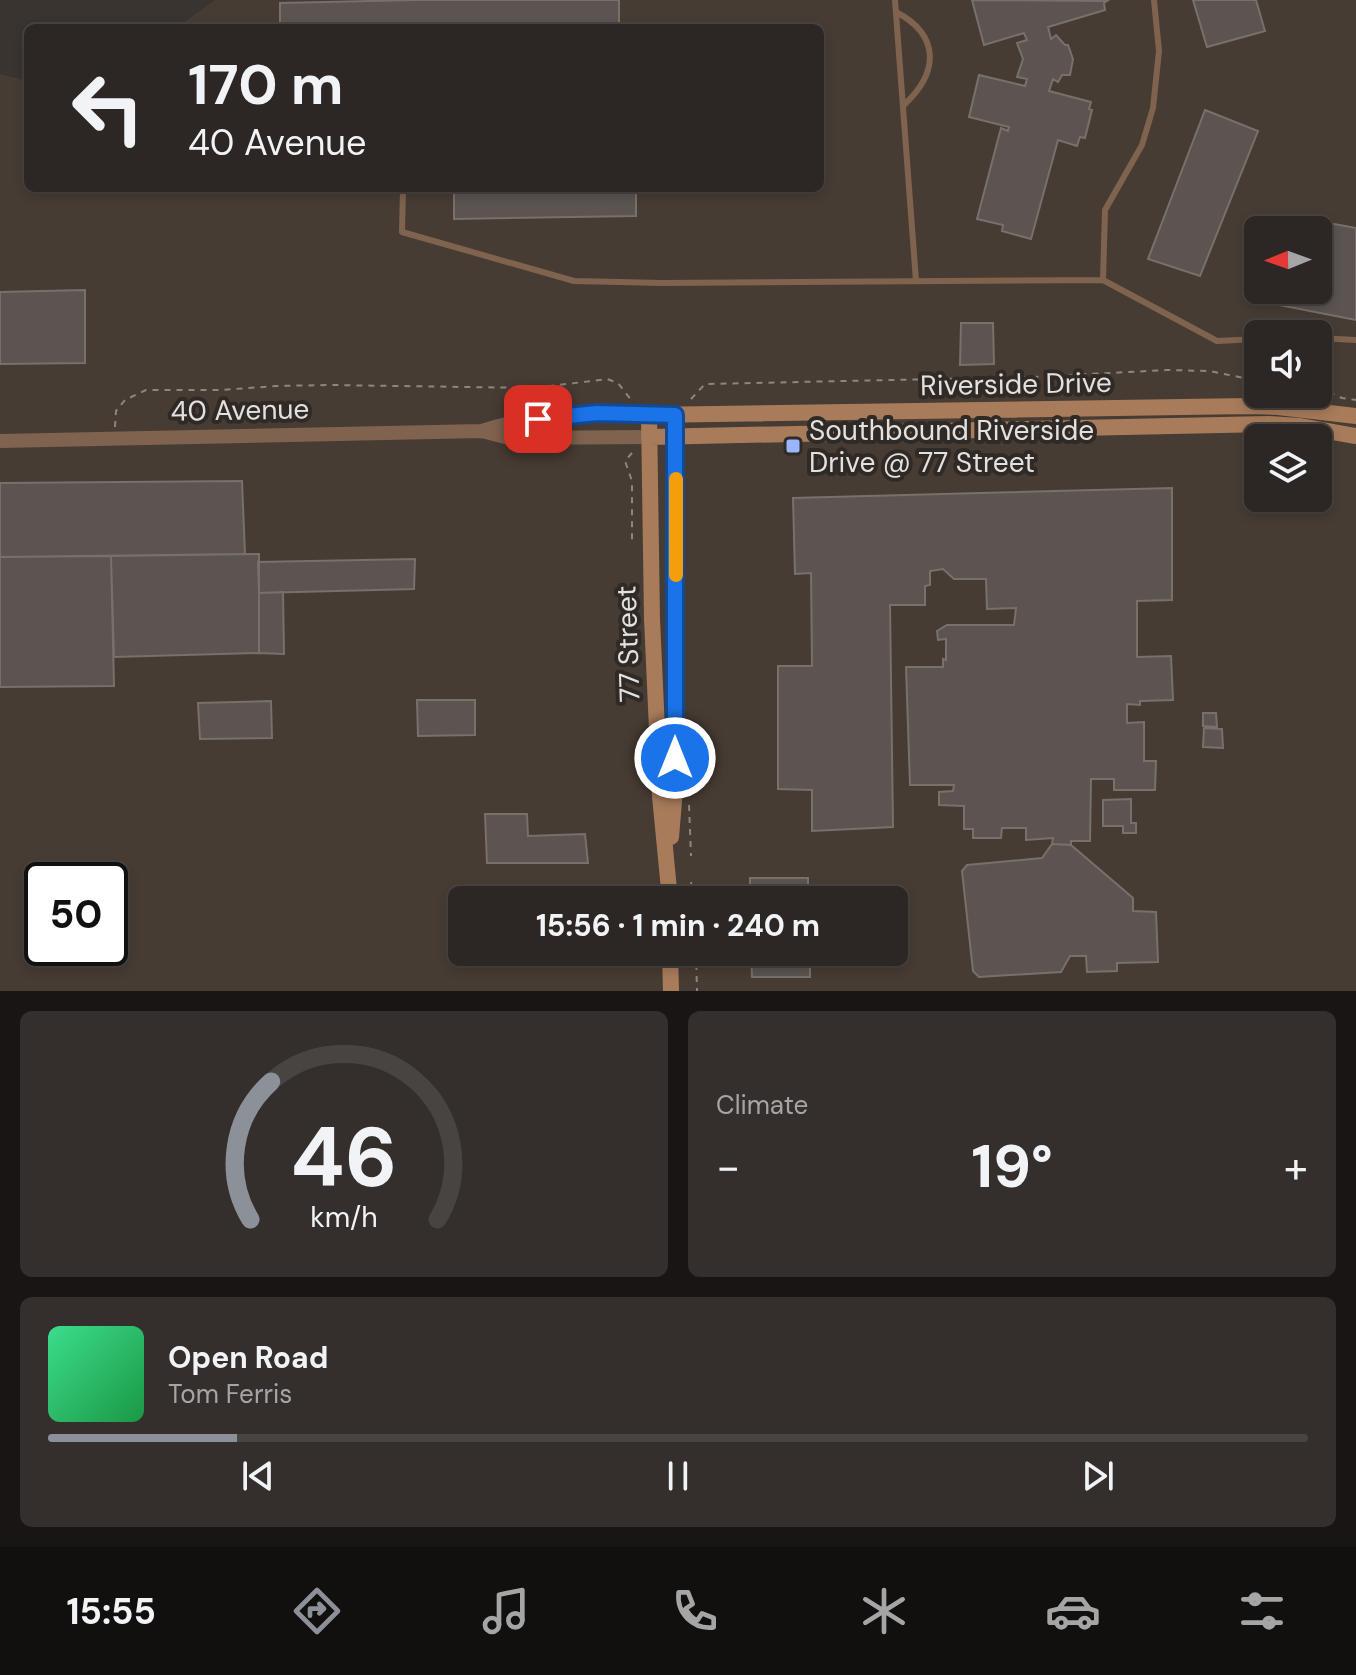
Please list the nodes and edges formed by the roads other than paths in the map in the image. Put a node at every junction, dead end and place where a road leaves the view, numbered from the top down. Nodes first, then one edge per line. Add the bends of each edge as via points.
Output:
1 (895, 0) edge
2 (1154, 0) edge
3 (896, 12) junction
4 (905, 104) junction
5 (403, 192) edge
6 (1103, 280) junction
7 (916, 281) junction
8 (1332, 339) edge
9 (1244, 340) edge
10 (1356, 340) edge
11 (649, 415) junction
12 (675, 415) junction
13 (1356, 416) edge
14 (482, 431) junction
15 (1356, 436) edge
16 (649, 437) junction
17 (676, 437) junction
18 (0, 441) edge
19 (669, 870) junction
20 (670, 886) edge
21 (670, 966) edge
22 (671, 991) edge

1 - 3 lane
2 - 6 lane via 1159,51 1153,108 1142,145 1105,210
3 - 4 lane
3 - 4 lane via 912,21 930,47 928,75
4 - 7 lane
5 - 7 lane via 402,232 574,281
6 - 7 lane
6 - 9 lane via 1217,341
8 - 10 lane
11 - 12 main road, 40 Avenue
11 - 14 street, 40 Avenue via 597,413
11 - 16 main road, 77 Street
12 - 13 main road, Riverside Drive via 1250,406
12 - 17 main road, 77 Street
14 - 16 street, 40 Avenue via 509,438
14 - 18 street, 40 Avenue
15 - 17 main road, Riverside Drive via 1269,424
16 - 17 main road, Riverside Drive
16 - 19 main road, 77 Street via 660,796
17 - 19 main road, 77 Street via 675,789
19 - 20 main road, 77 Street
21 - 22 main road

